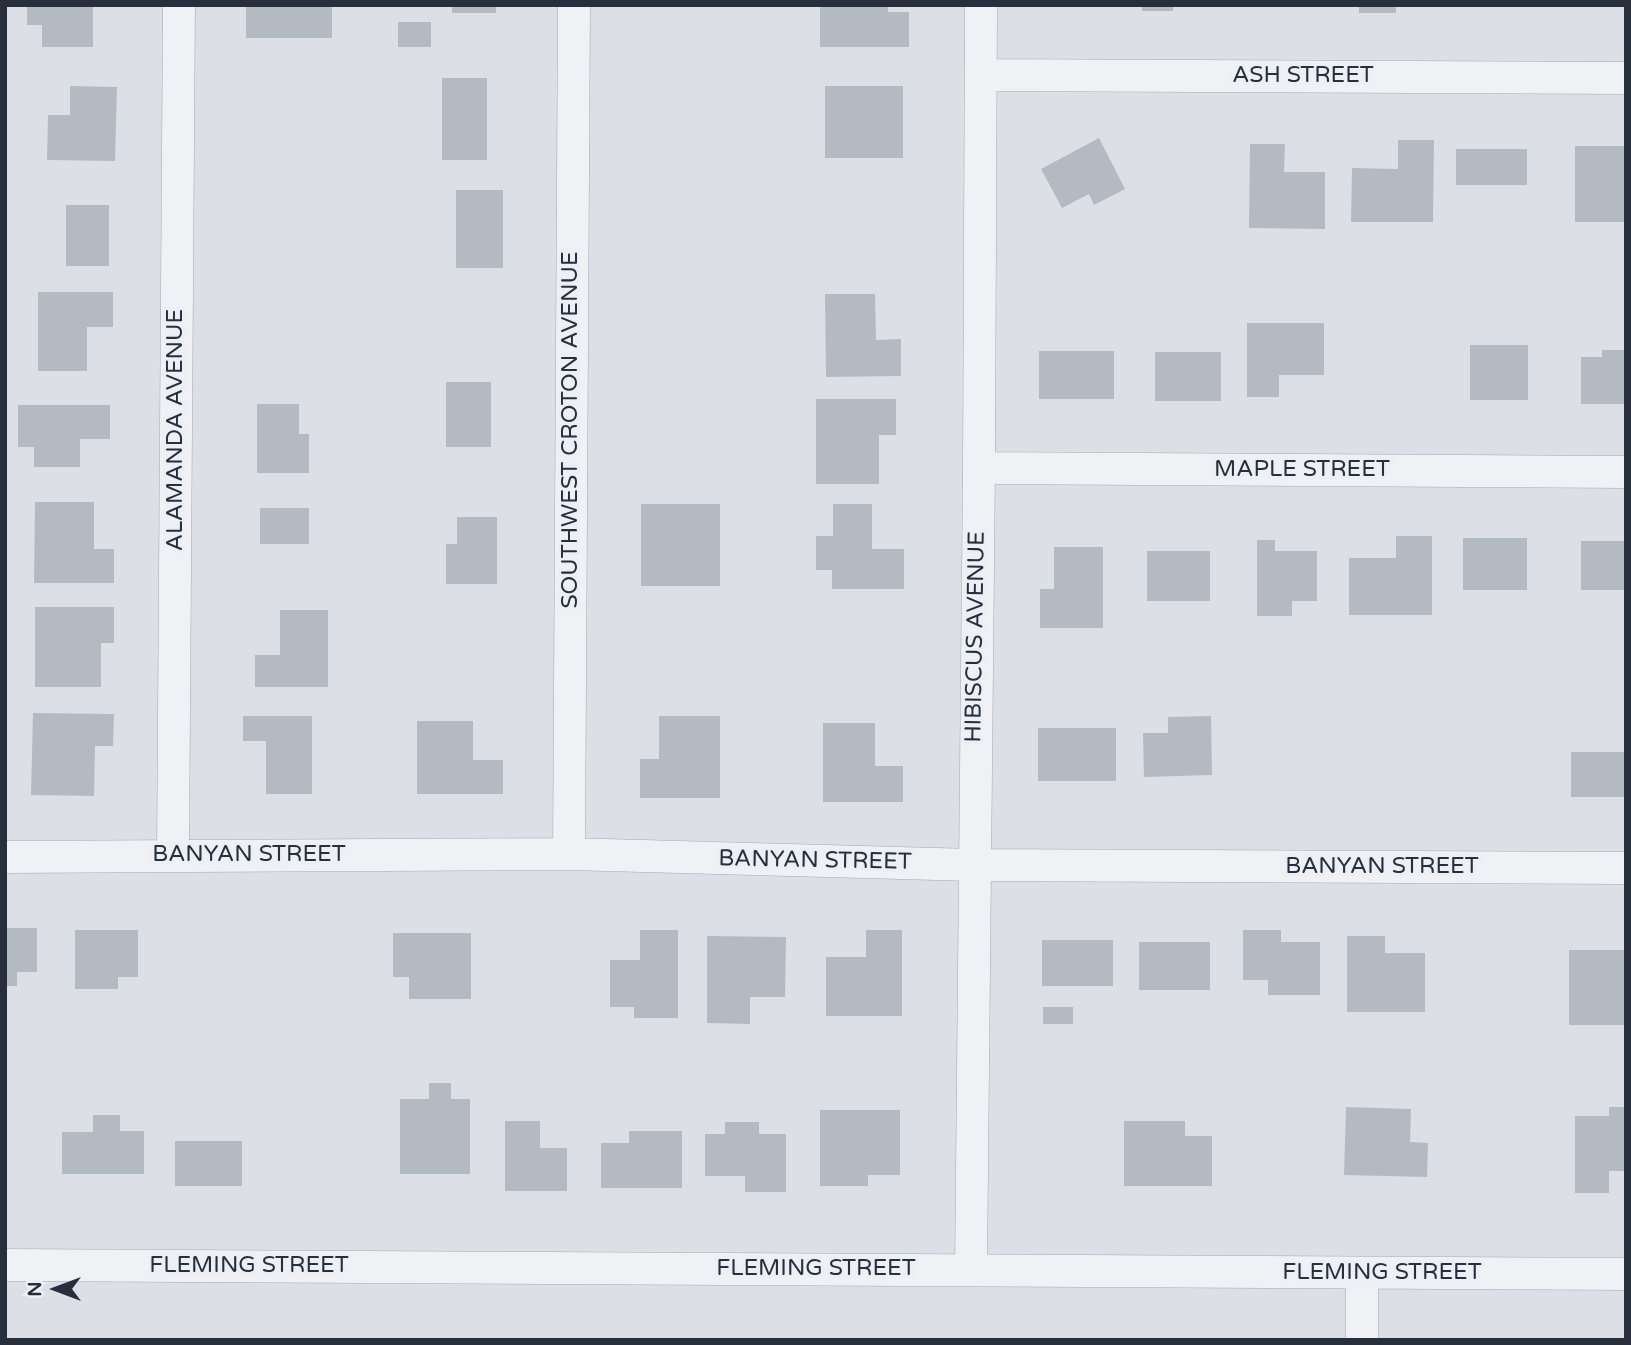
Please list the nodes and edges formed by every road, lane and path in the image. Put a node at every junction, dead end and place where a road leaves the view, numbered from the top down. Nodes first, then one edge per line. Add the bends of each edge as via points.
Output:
1 (179, 5) edge
2 (574, 5) edge
3 (981, 5) edge
4 (981, 75) junction
5 (1626, 78) edge
6 (979, 468) junction
7 (1626, 472) edge
8 (173, 854) junction
9 (569, 854) junction
10 (5, 856) edge
11 (973, 865) junction
12 (1626, 868) edge
13 (5, 1265) edge
14 (971, 1270) junction
15 (1362, 1273) junction
16 (1626, 1274) edge
17 (1362, 1340) edge

1 - 8 street, ALAMANDA AVENUE
2 - 9 street, SOUTHWEST CROTON AVENUE
3 - 4 street, HIBISCUS AVENUE
4 - 5 street, ASH STREET
4 - 6 street, HIBISCUS AVENUE
6 - 7 street, MAPLE STREET
6 - 11 street, HIBISCUS AVENUE
8 - 9 street, BANYAN STREET
8 - 10 street, BANYAN STREET
9 - 11 street, BANYAN STREET
11 - 12 street, BANYAN STREET
11 - 14 street, HIBISCUS AVENUE
13 - 14 street, FLEMING STREET
14 - 15 street, FLEMING STREET
15 - 16 street, FLEMING STREET
15 - 17 street

